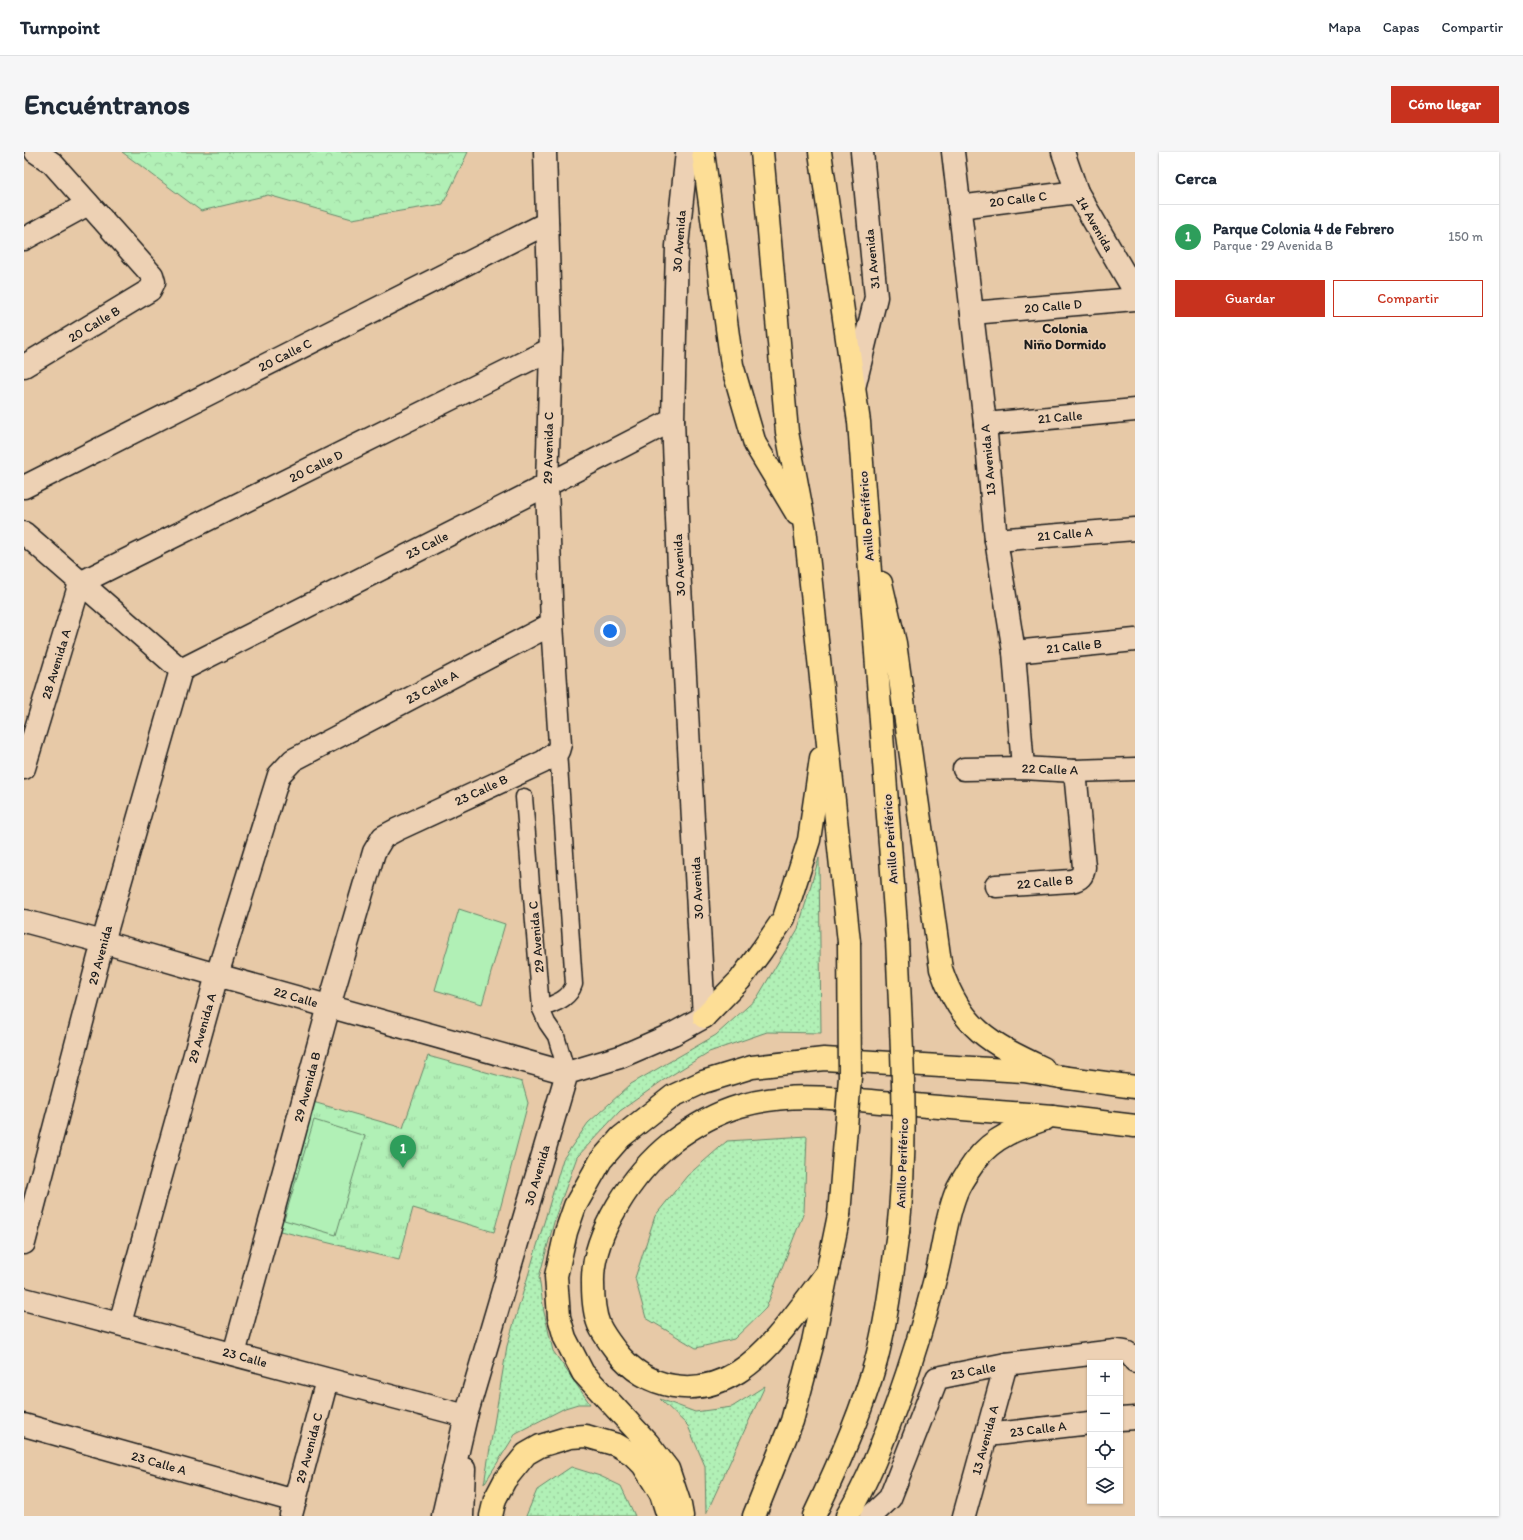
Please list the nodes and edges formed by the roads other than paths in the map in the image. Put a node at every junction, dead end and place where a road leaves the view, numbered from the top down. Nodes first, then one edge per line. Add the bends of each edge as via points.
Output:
1 (36, 152) edge
2 (545, 152) edge
3 (687, 152) edge
4 (703, 152) edge
5 (762, 152) edge
6 (820, 152) edge
7 (862, 152) edge
8 (953, 152) edge
9 (1063, 152) edge
10 (1077, 192) junction
11 (88, 204) junction
12 (959, 207) junction
13 (547, 223) junction
14 (24, 238) edge
15 (1135, 292) edge
16 (1135, 299) edge
17 (972, 313) junction
18 (551, 349) junction
19 (24, 366) edge
20 (854, 388) junction
21 (1135, 410) edge
22 (673, 420) junction
23 (985, 424) junction
24 (547, 485) junction
25 (24, 487) edge
26 (805, 527) junction
27 (1135, 529) edge
28 (867, 532) junction
29 (24, 534) edge
30 (996, 540) junction
31 (80, 583) junction
32 (552, 624) junction
33 (1135, 640) edge
34 (1014, 652) junction
35 (181, 670) junction
36 (826, 729) junction
37 (559, 748) junction
38 (311, 751) joint
39 (24, 768) edge
40 (1023, 768) junction
41 (964, 769) dead end
42 (1135, 769) edge
43 (1075, 771) junction
44 (524, 797) dead end
45 (396, 830) joint
46 (996, 886) dead end
47 (24, 920) edge
48 (103, 942) junction
49 (217, 975) junction
50 (329, 1006) junction
51 (542, 1009) junction
52 (704, 1017) junction
53 (567, 1073) junction
54 (1061, 1076) junction
55 (1135, 1087) edge
56 (1052, 1116) junction
57 (1135, 1126) edge
58 (24, 1243) edge
59 (828, 1271) junction
60 (24, 1299) edge
61 (120, 1323) junction
62 (234, 1354) junction
63 (1135, 1361) edge
64 (1006, 1364) junction
65 (327, 1380) junction
66 (466, 1416) junction
67 (1135, 1418) edge
68 (1123, 1419) edge
69 (1087, 1423) edge
70 (24, 1424) edge
71 (987, 1434) junction
72 (293, 1509) edge
73 (443, 1516) edge
74 (462, 1516) edge
75 (491, 1516) edge
76 (668, 1516) edge
77 (682, 1516) edge
78 (754, 1516) edge
79 (814, 1516) edge
80 (847, 1516) edge
81 (870, 1516) edge
82 (964, 1516) edge

1 - 11 street via 52,163
2 - 13 street, 29 Avenida C
3 - 22 street, 30 Avenida via 677,246
4 - 26 main road via 732,365 755,444
5 - 26 main road via 787,432
6 - 20 main road, Anillo Periférico
7 - 20 street, 31 Avenida via 876,297
8 - 12 street, 13 Avenida A
9 - 10 street, 14 Avenida
10 - 12 street, 20 Calle C
10 - 15 street, 14 Avenida
11 - 14 street
11 - 19 street, 20 Calle B via 152,275 154,282 150,290
12 - 17 street, 13 Avenida A
13 - 18 street, 29 Avenida C
13 - 25 street, 20 Calle C
16 - 17 street, 20 Calle D
17 - 23 street, 13 Avenida A
18 - 24 street, 29 Avenida C
18 - 31 street, 20 Calle D
20 - 28 main road, Anillo Periférico
21 - 23 street, 21 Calle
22 - 24 street, 23 Calle
22 - 52 street, 30 Avenida via 679,576
23 - 30 street, 13 Avenida A
24 - 32 street, 29 Avenida C
24 - 35 street, 23 Calle
26 - 36 main road
27 - 30 street, 21 Calle A
28 - 54 main road via 896,643 941,969 947,987 966,1017 993,1042 1012,1054
28 - 79 main road, Anillo Periférico, bridge via 898,939 903,1082 902,1197 885,1323 876,1360 865,1397
29 - 31 street
30 - 34 street, 13 Avenida A
31 - 35 street
31 - 39 street, 28 Avenida A
32 - 37 street, 29 Avenida C
32 - 38 street, 23 Calle A
33 - 34 street, 21 Calle B
34 - 40 street, 13 Avenida A
35 - 48 street, 29 Avenida
36 - 52 main road via 809,840 784,918 740,980
36 - 59 main road, bridge via 849,942 850,1077 839,1214
37 - 45 street, 23 Calle B via 543,762
37 - 51 lane via 574,984 567,998
38 - 49 street, 29 Avenida A via 293,760 279,775
40 - 41 street, 22 Calle A
40 - 43 street, 22 Calle A
42 - 43 street, 22 Calle A
43 - 46 street, 22 Calle B via 1084,867 1080,879
44 - 51 lane, 29 Avenida C
45 - 50 street, 29 Avenida B via 383,837 374,852
47 - 48 street, 22 Calle
48 - 49 street, 22 Calle
48 - 58 street, 29 Avenida
49 - 50 street, 22 Calle
49 - 61 street, 29 Avenida A
50 - 53 street, 22 Calle
50 - 62 street, 29 Avenida B
51 - 53 lane, 29 Avenida C via 547,1023 556,1036
52 - 53 street via 673,1034 620,1056
53 - 66 street, 30 Avenida
54 - 55 main road
54 - 77 main road via 1024,1071 824,1059 752,1067 703,1082 673,1096 621,1137 601,1160 575,1206 566,1232 556,1276 559,1317 565,1338 583,1373 648,1443 668,1470
56 - 57 main road
56 - 59 main road via 807,1096 763,1100 717,1115 671,1143 648,1166 630,1188 603,1235 595,1259 593,1282 598,1323 608,1340 631,1366 644,1376 675,1387 711,1384 725,1379 749,1364 780,1333
56 - 80 main road via 1014,1130 988,1147 977,1159 956,1192 936,1278 913,1358 880,1449
59 - 78 main road via 792,1421
60 - 61 street, 23 Calle
61 - 62 street, 23 Calle
62 - 65 street, 23 Calle
63 - 64 street, 23 Calle via 1126,1351 1115,1350
64 - 71 street, 13 Avenida A
64 - 81 street, 23 Calle via 937,1378 890,1498
65 - 66 street, 23 Calle
65 - 72 street, 29 Avenida C
66 - 73 street, 30 Avenida
66 - 74 street
67 - 68 street
69 - 71 street, 23 Calle A
70 - 72 street, 23 Calle A
71 - 82 street, 13 Avenida A
75 - 76 main road via 495,1499 505,1480 526,1454 540,1446 570,1437 586,1436 617,1445 632,1454 643,1465 661,1494

